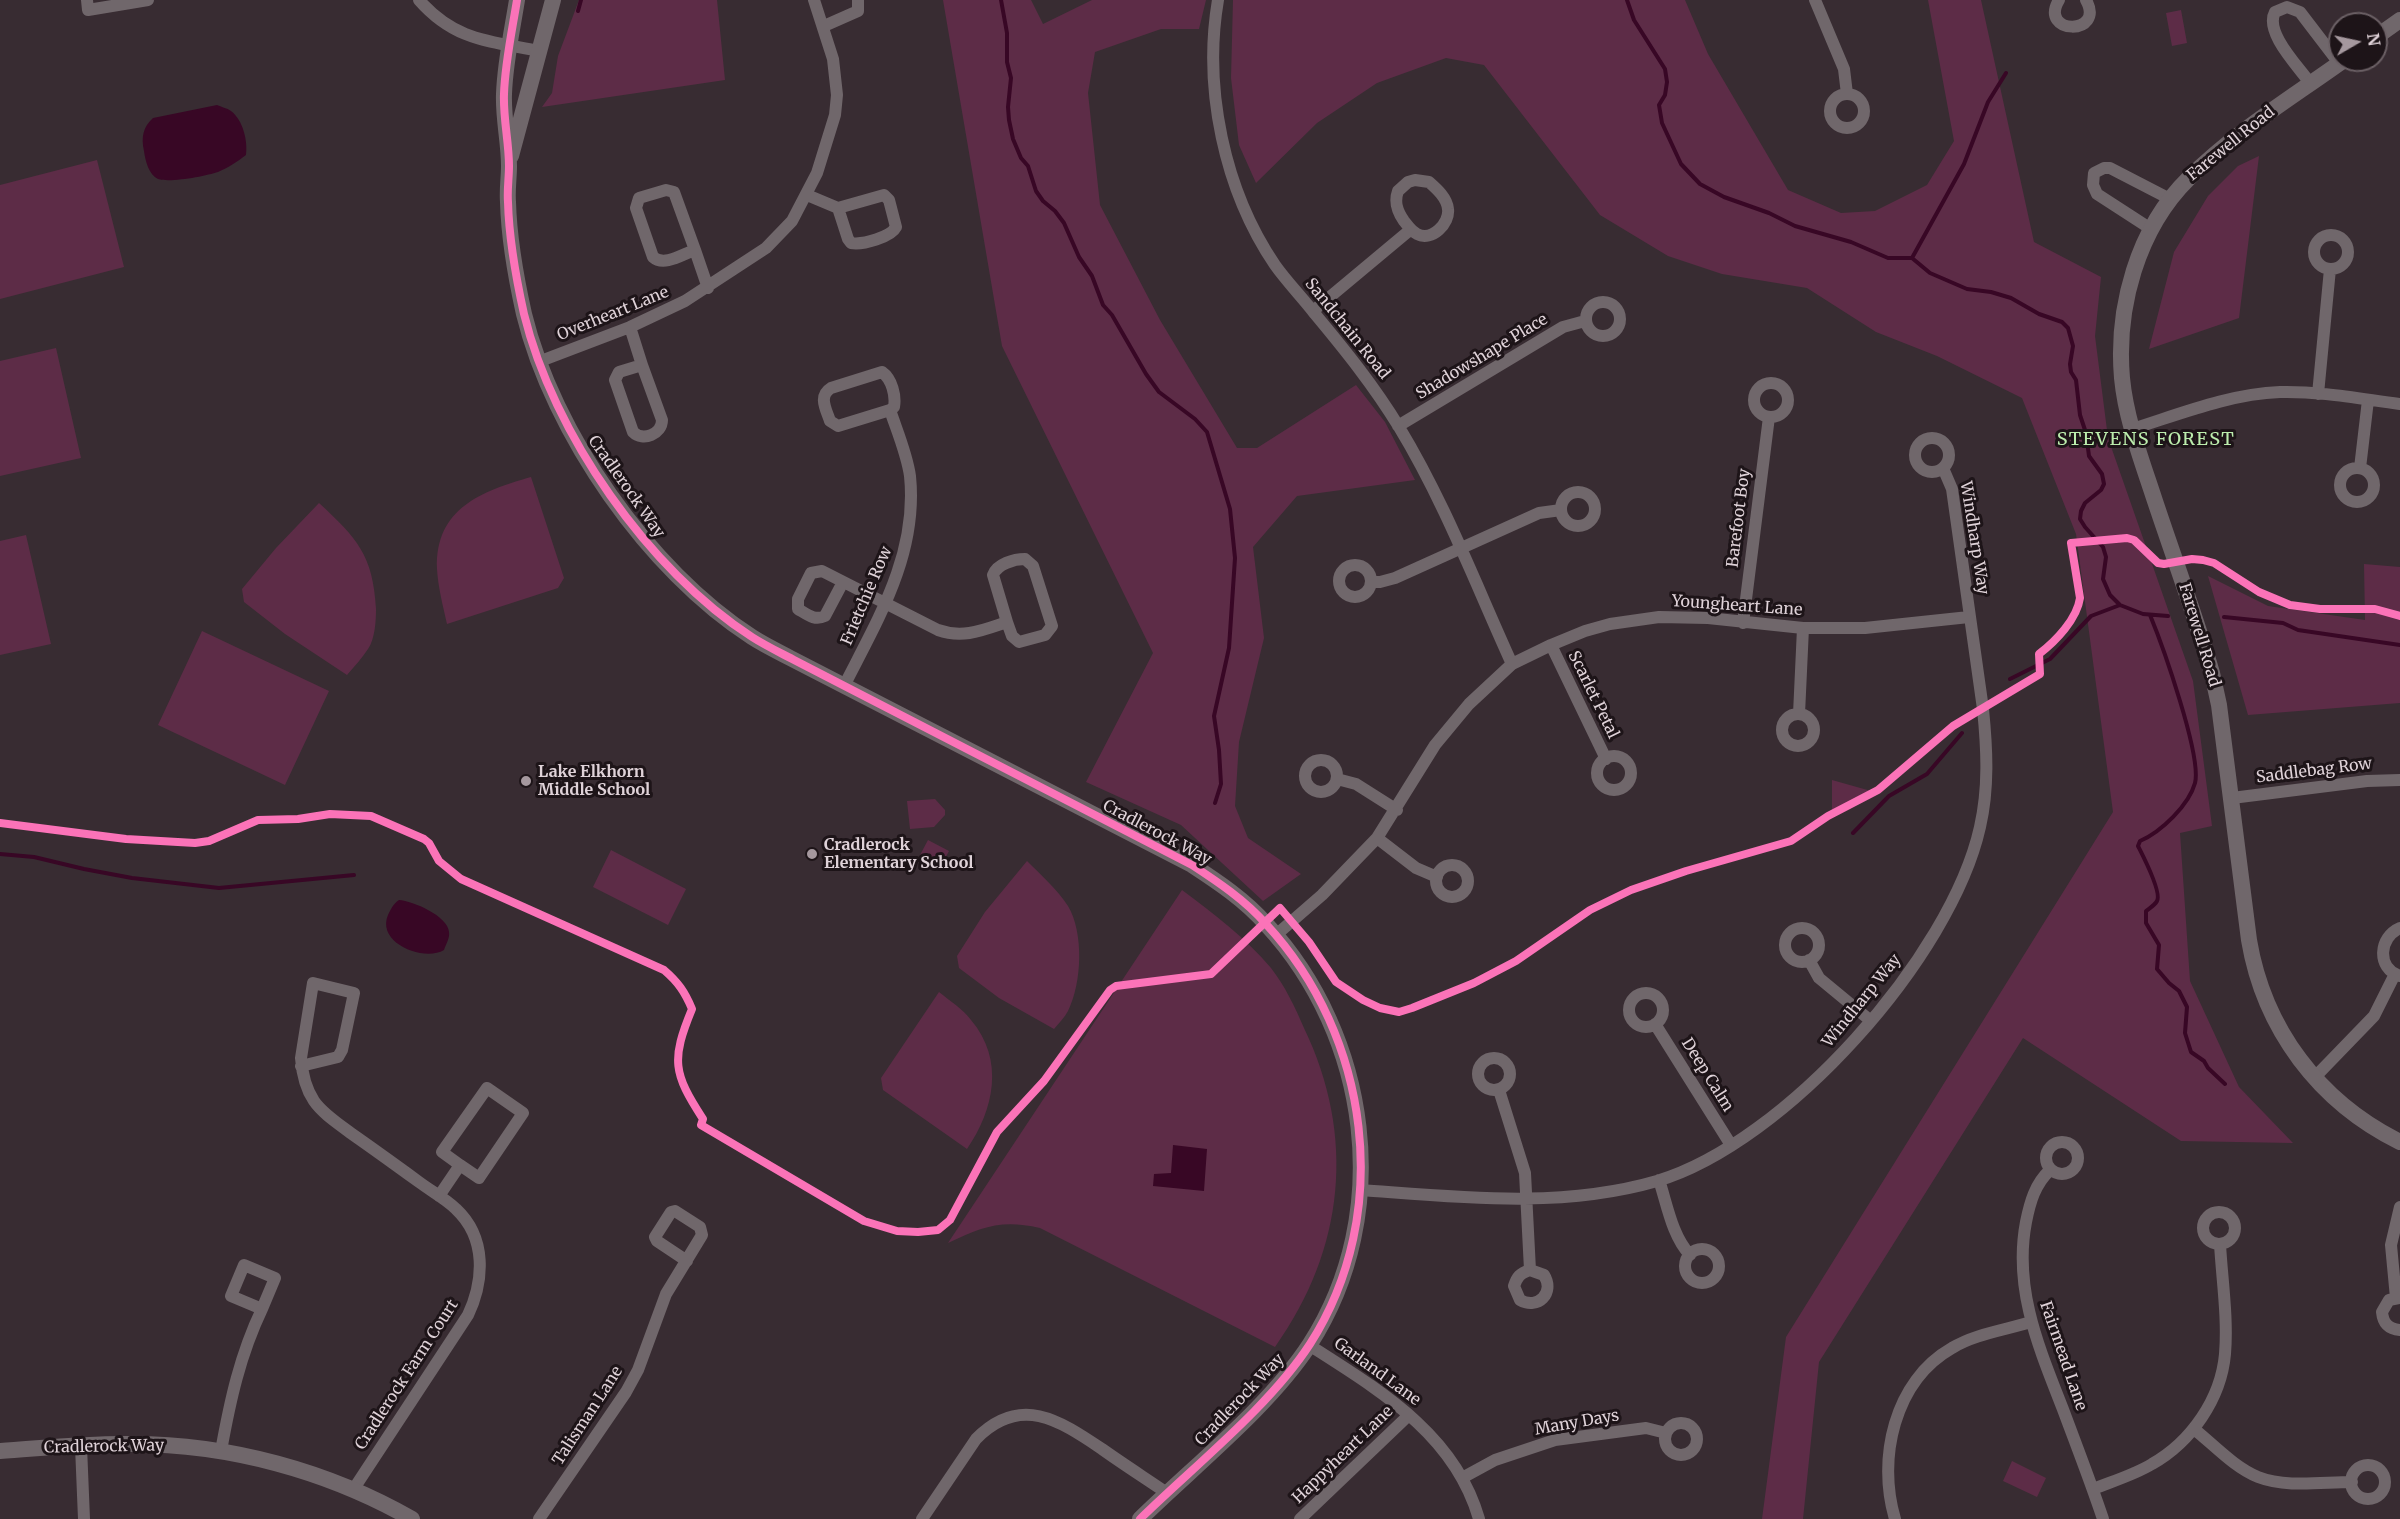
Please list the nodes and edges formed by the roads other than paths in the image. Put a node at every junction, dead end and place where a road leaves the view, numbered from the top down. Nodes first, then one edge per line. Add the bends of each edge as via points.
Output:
1 (87, 0) edge
2 (148, 0) edge
3 (418, 0) edge
4 (517, 0) edge
5 (553, 0) edge
6 (814, 0) edge
7 (858, 0) edge
8 (1218, 0) edge
9 (1815, 0) edge
10 (2059, 0) edge
11 (2086, 0) edge
12 (824, 26) junction
13 (509, 45) junction
14 (2328, 45) edge
15 (540, 51) junction
16 (2328, 71) edge
17 (2310, 83) junction
18 (1847, 94) dead end
19 (509, 165) junction
20 (807, 195) junction
21 (2170, 199) junction
22 (838, 208) junction
23 (2151, 229) junction
24 (1410, 230) junction
25 (695, 250) junction
26 (2330, 270) dead end
27 (708, 288) junction
28 (1312, 311) junction
29 (1585, 321) dead end
30 (630, 327) junction
31 (538, 362) junction
32 (642, 365) junction
33 (2318, 394) junction
34 (2368, 400) junction
35 (2400, 404) edge
36 (890, 410) junction
37 (1769, 417) dead end
38 (1398, 426) junction
39 (2132, 429) junction
40 (1943, 468) dead end
41 (2360, 468) dead end
42 (1561, 510) dead end
43 (1460, 549) junction
44 (843, 582) dead end
45 (1371, 582) dead end
46 (885, 604) junction
47 (1969, 617) junction
48 (1007, 622) junction
49 (1743, 623) junction
50 (1803, 628) junction
51 (1551, 645) junction
52 (1512, 664) junction
53 (844, 686) junction
54 (1799, 714) dead end
55 (1606, 759) dead end
56 (1337, 779) dead end
57 (2400, 780) edge
58 (2232, 798) junction
59 (1397, 810) junction
60 (1377, 838) junction
61 (1437, 877) dead end
62 (2400, 928) edge
63 (1275, 935) junction
64 (1809, 960) dead end
65 (2398, 975) edge
66 (1871, 1021) junction
67 (1655, 1024) dead end
68 (301, 1066) junction
69 (2315, 1077) junction
70 (1499, 1090) dead end
71 (2400, 1142) edge
72 (1731, 1145) junction
73 (460, 1165) junction
74 (2050, 1170) dead end
75 (1659, 1180) junction
76 (1361, 1190) junction
77 (439, 1196) junction
78 (1528, 1198) junction
79 (2400, 1207) edge
80 (2220, 1244) dead end
81 (1690, 1255) dead end
82 (687, 1261) dead end
83 (1530, 1270) dead end
84 (2398, 1298) edge
85 (262, 1309) dead end
86 (2031, 1322) junction
87 (2400, 1330) edge
88 (1309, 1344) junction
89 (1409, 1415) junction
90 (2194, 1430) junction
91 (1666, 1433) dead end
92 (81, 1446) junction
93 (0, 1451) edge
94 (221, 1451) junction
95 (1462, 1478) junction
96 (2352, 1482) dead end
97 (2093, 1489) junction
98 (352, 1490) junction
99 (1167, 1493) junction
100 (84, 1519) edge
101 (412, 1519) edge
102 (539, 1519) edge
103 (922, 1519) edge
104 (1140, 1519) edge
105 (1300, 1519) edge
106 (1479, 1519) edge
107 (1895, 1519) edge
108 (2103, 1519) edge

1 - 2 street via 88,10
3 - 13 street via 433,16 460,33
4 - 13 street
5 - 15 street
6 - 12 street, Overheart Lane
7 - 12 street via 858,11
8 - 28 street, Sandchain Road via 1215,84 1222,136 1237,189 1274,264
9 - 18 street via 1844,69
10 - 11 street via 2055,9 2058,20 2072,28 2086,20
12 - 20 street, Overheart Lane via 836,76 836,115
13 - 15 street
13 - 19 street via 504,93
14 - 17 street via 2300,12 2287,7 2275,12 2274,34
15 - 19 street
16 - 17 street, Farewell Road
17 - 21 street, Farewell Road via 2214,154
19 - 31 street, Cradlerock Way via 514,259
20 - 22 street
20 - 27 street, Overheart Lane via 792,221 766,248
21 - 23 street, Farewell Road
21 - 23 street via 2110,168 2094,173 2097,194
22 - 22 street via 884,195 896,226 891,233 851,243
23 - 39 street, Farewell Road via 2130,283 2122,330 2122,379
24 - 24 street via 1420,236 1434,233 1448,216 1444,198 1424,180 1408,182 1396,195 1396,208
24 - 28 street
25 - 25 street via 674,192 666,190 639,198 636,208 653,257 666,261
25 - 27 street
26 - 33 street
27 - 30 street, Overheart Lane
28 - 38 street, Sandchain Road via 1373,387
29 - 38 street, Shadowshape Place via 1563,327
30 - 31 street, Overheart Lane
30 - 32 street
31 - 53 street, Cradlerock Way via 564,418 603,484 653,549 693,590 752,636
32 - 32 street via 662,420 659,431 643,437 633,432 615,380 619,372
33 - 34 street
33 - 39 street via 2280,392 2234,398
34 - 35 street
34 - 41 street
36 - 36 street, Frietchie Row via 838,426 830,421 823,396 831,388 882,372 895,399
36 - 46 street, Frietchie Row via 909,473 911,509 905,552
37 - 49 street, Barefoot Boy
38 - 43 street, Sandchain Road
39 - 58 street, Farewell Road via 2212,673
40 - 47 street, Windharp Way via 1952,489
42 - 43 street via 1539,513
43 - 45 street via 1395,578
43 - 52 street, Sandchain Road
44 - 46 street
46 - 48 street via 949,634 978,632
46 - 53 street, Frietchie Row
47 - 50 street, Youngheart Lane via 1865,628
47 - 66 street, Windharp Way via 1986,740 1987,771 1980,828 1956,892 1939,924
48 - 48 street via 993,575 1000,566 1025,559 1033,566 1052,626 1045,635 1019,642
49 - 50 street, Youngheart Lane
49 - 51 street, Youngheart Lane via 1683,617 1634,620 1585,631
50 - 54 street
51 - 52 street, Youngheart Lane
51 - 55 street, Scarlet Petal
52 - 59 street, Youngheart Lane via 1481,691 1435,745
53 - 63 street, Cradlerock Way via 1192,865 1236,896
56 - 59 street via 1356,784
57 - 58 street, Saddlebag Row via 2367,780
58 - 69 street, Farewell Road via 2254,966 2276,1021 2298,1058
59 - 60 street, Youngheart Lane
60 - 61 street via 1416,868
60 - 63 street, Youngheart Lane via 1322,895
62 - 65 street via 2389,935 2383,949 2387,966
63 - 76 street, Cradlerock Way via 1320,1002 1343,1053 1357,1107
64 - 66 street via 1819,978
65 - 69 street via 2374,1016
66 - 72 street, Windharp Way via 1794,1099
67 - 72 street, Deep Calm
68 - 68 street, Cradlerock Farm Court via 313,983 354,993 338,1057
68 - 77 street, Cradlerock Farm Court via 310,1095 325,1113
69 - 71 street, Farewell Road via 2356,1117
70 - 78 street via 1522,1160
72 - 75 street, Windharp Way
73 - 73 street via 442,1152 487,1088 523,1113 479,1178
73 - 77 street
74 - 86 street, Fairmead Lane via 2034,1191 2023,1236 2023,1278
75 - 78 street, Windharp Way via 1627,1189
75 - 81 street via 1678,1238
76 - 78 street, Windharp Way
76 - 88 street, Cradlerock Way via 1340,1284
77 - 98 street, Cradlerock Farm Court via 466,1220 477,1244 481,1270 475,1300
78 - 83 street
79 - 84 street via 2391,1245
80 - 90 street via 2225,1354 2217,1387
82 - 102 street, Talisman Lane via 666,1294 626,1392
84 - 87 street via 2384,1305 2382,1319 2392,1329
85 - 94 street via 233,1385
86 - 97 street, Fairmead Lane
86 - 107 street via 1960,1344 1937,1359 1914,1385 1897,1417 1888,1453 1888,1492
88 - 89 street, Garland Lane
88 - 99 street, Cradlerock Way via 1256,1408
89 - 95 street, Garland Lane via 1429,1431
89 - 105 street, Happyheart Lane
90 - 96 street via 2257,1477 2282,1482
90 - 97 street via 2152,1464
91 - 95 street, Many Days via 1646,1428 1555,1440 1503,1457
92 - 93 street, Cradlerock Way
92 - 94 street, Cradlerock Way via 171,1445
92 - 100 street
94 - 98 street, Cradlerock Way via 292,1468
95 - 106 street, Garland Lane
97 - 108 street, Fairmead Lane
98 - 101 street, Cradlerock Way
99 - 103 street via 1064,1424 1027,1414 1010,1416 984,1430
99 - 104 street, Cradlerock Way

